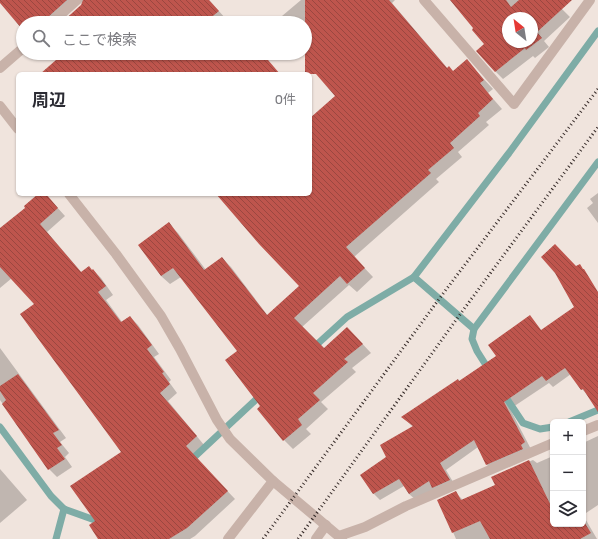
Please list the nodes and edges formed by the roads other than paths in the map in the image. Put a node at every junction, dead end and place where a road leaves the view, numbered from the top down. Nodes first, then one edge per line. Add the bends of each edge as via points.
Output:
1 (77, 0) edge
2 (424, 0) edge
3 (590, 0) edge
4 (59, 16) edge
5 (16, 54) edge
6 (0, 68) edge
7 (0, 106) edge
8 (16, 126) edge
9 (71, 196) edge
10 (598, 425) edge
11 (586, 430) edge
12 (550, 444) edge
13 (273, 481) junction
14 (326, 525) junction
15 (341, 537) edge
16 (228, 539) edge
17 (316, 539) edge

1 - 4 street
2 - 3 street via 514,104
5 - 6 street
7 - 8 street
9 - 13 street via 161,316 216,420 230,439
10 - 11 street
12 - 15 street
13 - 14 street
13 - 16 street
14 - 15 street
14 - 17 street

